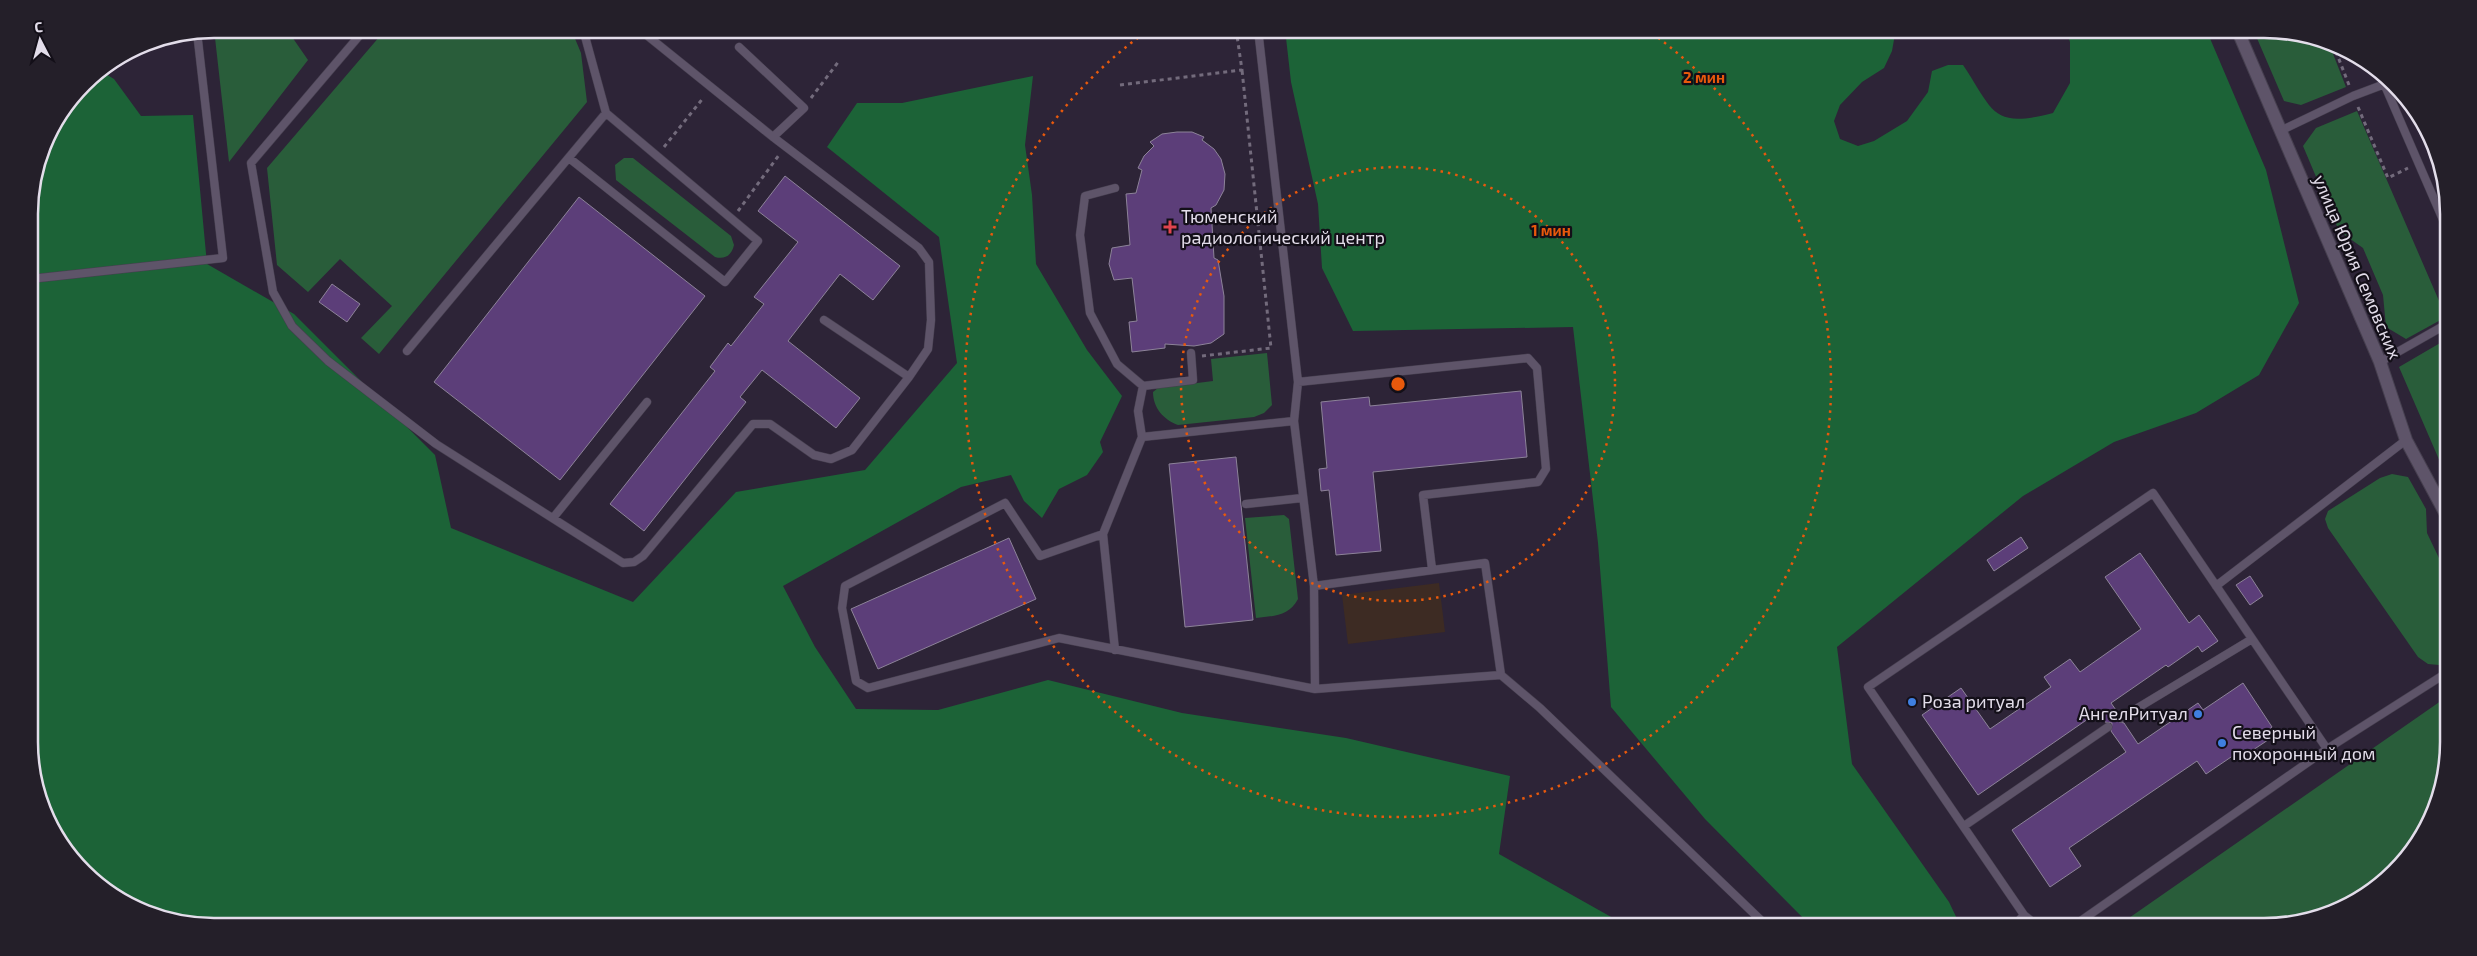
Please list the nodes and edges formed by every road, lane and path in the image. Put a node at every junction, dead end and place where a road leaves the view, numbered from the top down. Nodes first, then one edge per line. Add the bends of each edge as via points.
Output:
1 (198, 38) edge
2 (357, 38) edge
3 (585, 38) edge
4 (650, 38) edge
5 (1237, 38) edge
6 (1259, 38) edge
7 (2241, 38) edge
8 (739, 47) dead end
9 (2337, 54) edge
10 (839, 61) dead end
11 (1242, 70) junction
12 (1120, 84) dead end
13 (2383, 85) edge
14 (712, 88) junction
15 (2390, 92) edge
16 (2353, 96) junction
17 (804, 108) junction
18 (606, 113) junction
19 (2280, 131) junction
20 (773, 137) junction
21 (657, 155) junction
22 (2430, 157) edge
23 (569, 158) junction
24 (2418, 163) junction
25 (769, 169) dead end
26 (1115, 188) dead end
27 (2440, 213) edge
28 (732, 219) junction
29 (38, 278) edge
30 (824, 320) dead end
31 (2440, 328) edge
32 (408, 351) dead end
33 (1191, 355) joint
34 (2380, 362) junction
35 (909, 377) junction
36 (1298, 382) junction
37 (1143, 386) junction
38 (647, 402) dead end
39 (1294, 422) junction
40 (1142, 437) junction
41 (2406, 440) junction
42 (1302, 498) junction
43 (2440, 503) edge
44 (1246, 504) dead end
45 (552, 518) junction
46 (1103, 534) junction
47 (1432, 569) junction
48 (1314, 586) junction
49 (2216, 586) junction
50 (2252, 639) junction
51 (1115, 650) junction
52 (1501, 675) junction
53 (2440, 677) edge
54 (1315, 689) junction
55 (2121, 718) dead end
56 (2108, 727) dead end
57 (2327, 749) junction
58 (1964, 826) junction
59 (2024, 915) junction
60 (1759, 918) edge
61 (2021, 918) edge
62 (2028, 918) edge
63 (2085, 918) edge

1 - 29 lane via 223,258
2 - 45 lane via 251,163 273,292 292,326 328,361 436,444
3 - 18 lane
4 - 14 lane
5 - 11 path
6 - 36 lane
7 - 19 street, улица Юрия Семовских
8 - 17 lane
9 - 16 path
10 - 17 path
11 - 12 path
11 - 33 path via 1271,348
13 - 16 lane
14 - 20 lane
14 - 21 path
15 - 24 lane
16 - 19 lane
16 - 24 path via 2388,178
17 - 20 lane
18 - 21 lane
18 - 23 lane
19 - 34 street, улица Юрия Семовских
20 - 35 lane via 919,248 929,262 931,320 928,349
21 - 28 lane
22 - 24 path
23 - 28 lane via 725,282 758,240
23 - 32 lane
24 - 27 lane
25 - 28 path
26 - 37 lane via 1085,196 1080,235 1090,313 1117,364
30 - 35 lane
31 - 34 lane
33 - 37 lane via 1193,380
34 - 41 street, улица Юрия Семовских
35 - 45 lane via 852,450 832,460 814,455 770,424 753,424 644,556 634,562 623,563
36 - 39 lane
36 - 47 lane via 1528,358 1537,368 1546,469 1538,482 1423,495
37 - 40 lane via 1138,411
38 - 45 lane
39 - 40 lane
39 - 42 lane
40 - 46 lane
41 - 43 street, улица Юрия Семовских
41 - 49 lane
42 - 44 lane
42 - 48 lane
46 - 51 lane
46 - 51 lane via 1040,556 1006,503 845,586 842,608 856,681 868,688 1059,638
47 - 48 lane
47 - 52 lane via 1486,563
48 - 54 lane
49 - 50 lane
49 - 58 lane via 2153,494 1868,687
50 - 55 lane
50 - 57 lane
51 - 54 lane
52 - 54 lane
52 - 60 lane via 1540,708
53 - 57 lane
56 - 58 lane
57 - 63 lane
58 - 59 lane
59 - 61 lane
59 - 62 lane

